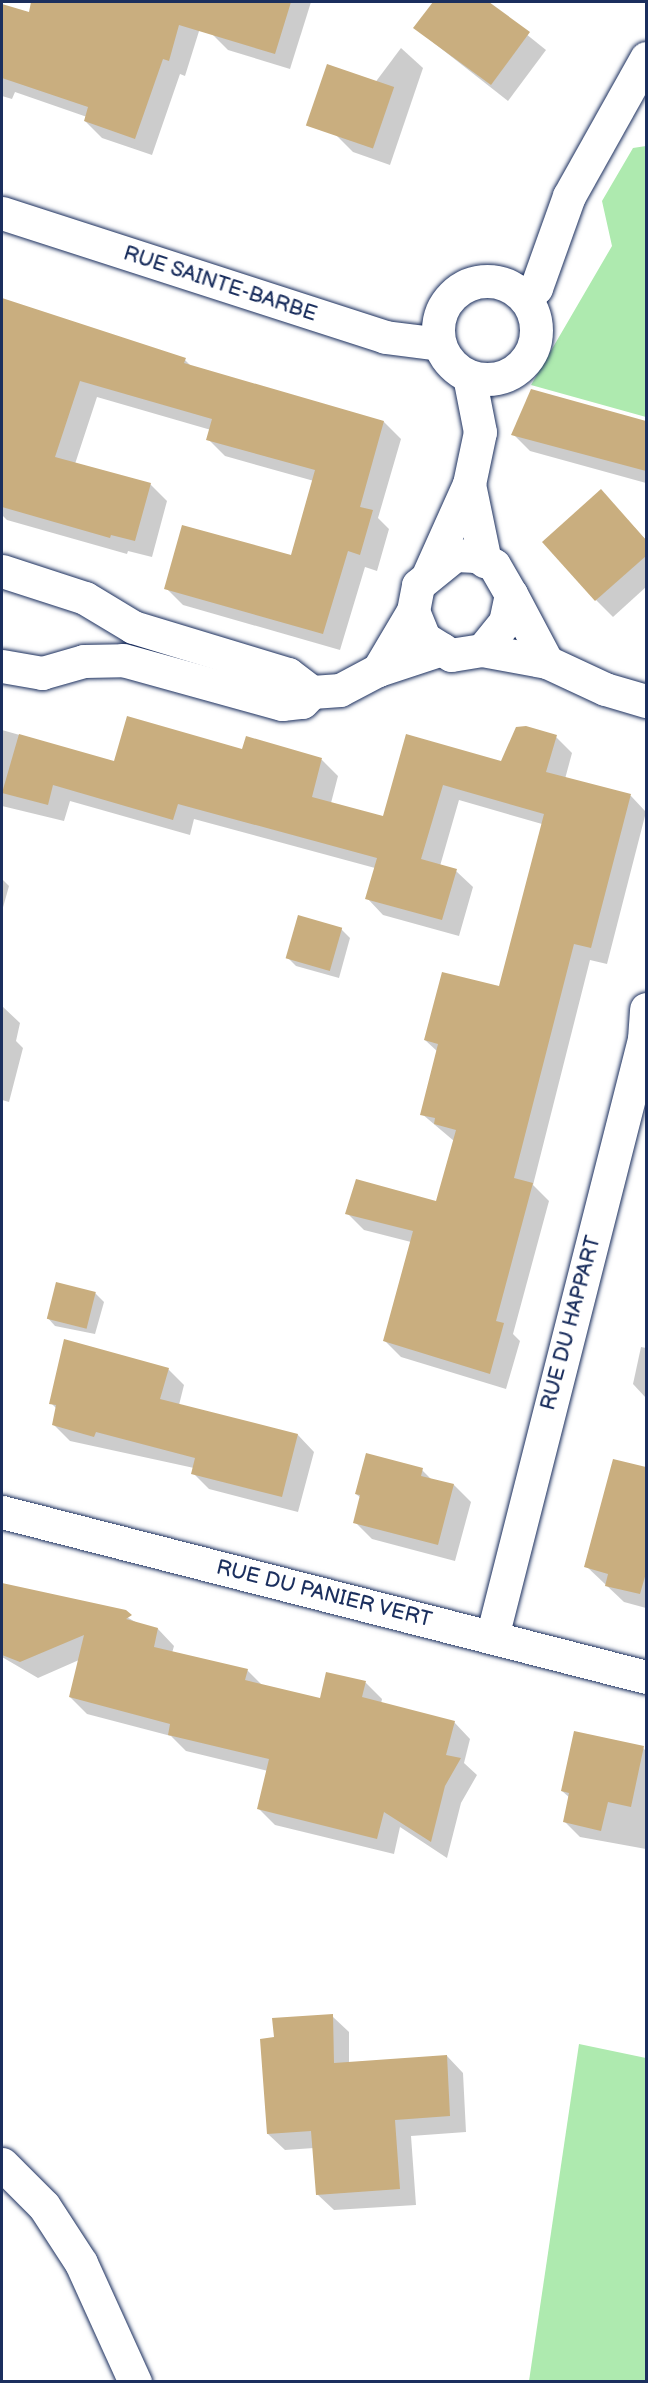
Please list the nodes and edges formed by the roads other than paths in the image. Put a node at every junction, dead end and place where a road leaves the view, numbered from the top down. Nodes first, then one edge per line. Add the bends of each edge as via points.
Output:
1 (646, 58) edge
2 (2, 213) edge
3 (524, 297) junction
4 (440, 344) junction
5 (469, 376) junction
6 (469, 484) junction
7 (485, 561) junction
8 (2, 571) edge
9 (429, 573) junction
10 (511, 594) junction
11 (413, 611) junction
12 (442, 649) junction
13 (482, 650) junction
14 (547, 662) junction
15 (2, 666) edge
16 (378, 670) junction
17 (312, 692) junction
18 (646, 701) edge
19 (646, 1009) edge
20 (2, 1512) edge
21 (492, 1637) junction
22 (646, 1677) edge
23 (2, 2164) edge
24 (135, 2382) edge

1 - 3 street via 569,196 536,288
2 - 4 street, RUE SAINTE-BARBE via 385,337
3 - 4 street via 496,281 463,287 442,311
3 - 5 street via 537,327 528,358 502,377
4 - 5 street via 451,363
5 - 6 street via 480,432
6 - 7 street
6 - 9 street
7 - 9 street via 455,555
7 - 10 street via 494,565
8 - 17 street via 85,598 133,627 288,674
9 - 11 street via 418,585
10 - 13 street via 505,622
10 - 14 street
11 - 12 street via 424,638
11 - 16 street
12 - 13 street via 451,654
12 - 16 street
13 - 14 street
14 - 18 street via 605,689
15 - 17 street via 42,673 84,661 123,660 282,704 302,702
16 - 17 street via 340,690
19 - 21 street, RUE DU HAPPART via 644,1039
20 - 21 street, RUE DU PANIER VERT
21 - 22 street, RUE DU PANIER VERT
23 - 24 street via 44,2206 81,2263

